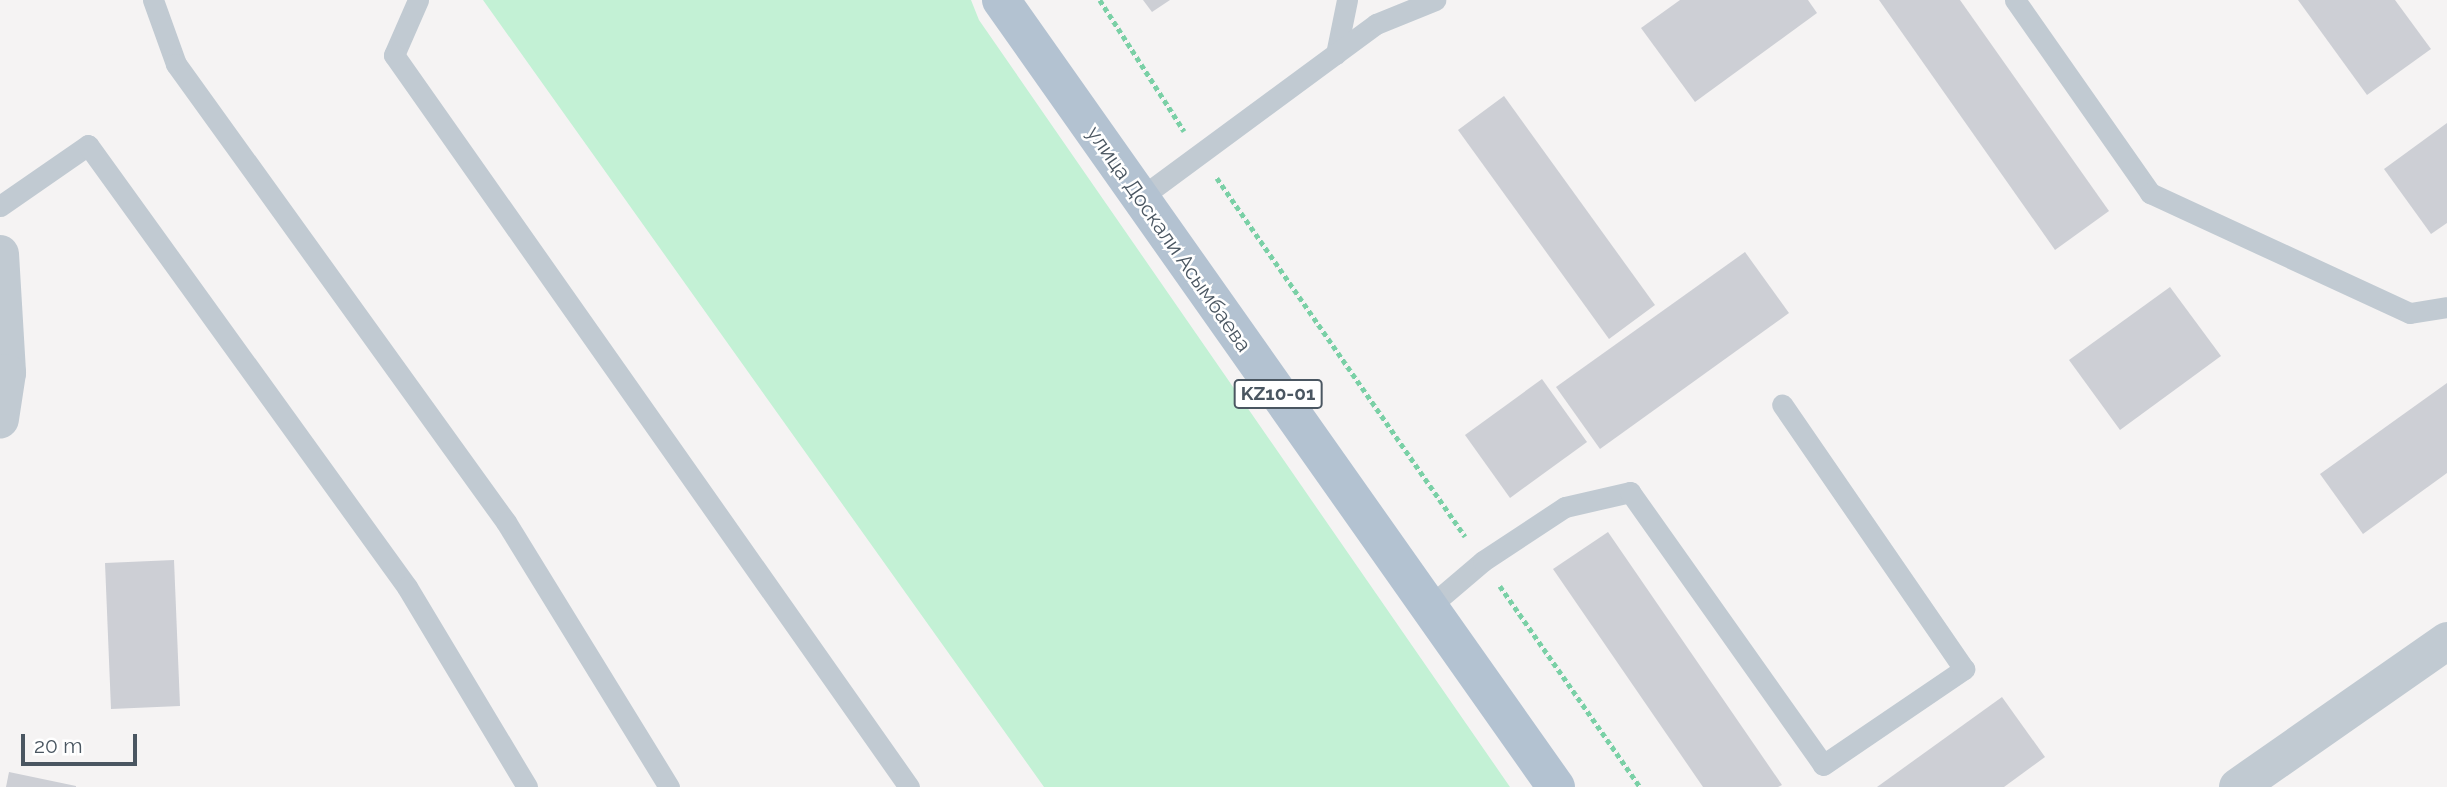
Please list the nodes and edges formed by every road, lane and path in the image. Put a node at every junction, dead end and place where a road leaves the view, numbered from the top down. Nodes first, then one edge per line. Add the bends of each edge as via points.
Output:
1 (153, 0) edge
2 (418, 0) edge
3 (1001, 0) edge
4 (1100, 0) edge
5 (1347, 0) edge
6 (1435, 0) edge
7 (2015, 0) edge
8 (1336, 54) junction
9 (1200, 154) junction
10 (1140, 198) junction
11 (0, 206) edge
12 (0, 254) edge
13 (2447, 307) edge
14 (1782, 404) dead end
15 (0, 419) edge
16 (1483, 561) junction
17 (1429, 607) junction
18 (2447, 641) edge
19 (527, 787) edge
20 (670, 787) edge
21 (909, 787) edge
22 (1556, 787) edge
23 (1640, 787) edge
24 (2238, 787) edge

1 - 20 lane via 176,64 506,522
2 - 21 lane via 394,55
3 - 10 main road, улица Доскали Асымбаева / KZ10-01
4 - 9 path
5 - 8 lane
6 - 8 lane via 1376,24
7 - 13 lane via 2150,193 2410,313
8 - 9 lane
9 - 10 lane
9 - 16 path
10 - 17 main road, улица Доскали Асымбаева / KZ10-01
11 - 19 lane via 88,145 407,587
12 - 15 street via 8,373
14 - 16 lane via 1964,669 1823,765 1630,492 1565,507
16 - 17 lane
16 - 23 path
17 - 22 main road, улица Доскали Асымбаева / KZ10-01
18 - 24 street

